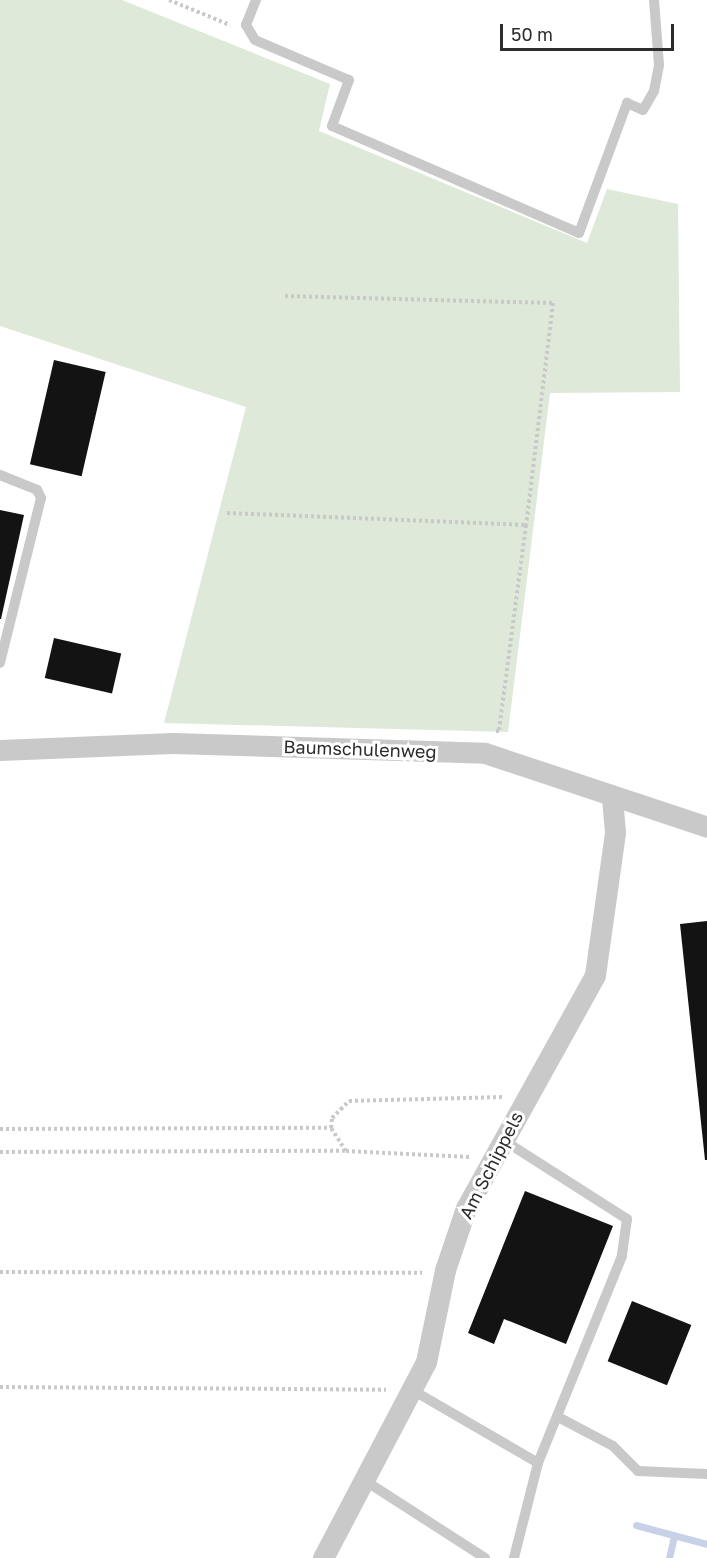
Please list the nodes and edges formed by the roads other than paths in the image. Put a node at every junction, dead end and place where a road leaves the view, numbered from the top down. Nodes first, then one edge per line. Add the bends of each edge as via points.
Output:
1 (256, 0) edge
2 (654, 0) edge
3 (0, 475) edge
4 (0, 663) edge
5 (0, 750) edge
6 (612, 799) junction
7 (707, 827) edge
8 (503, 1140) junction
9 (414, 1391) junction
10 (558, 1417) junction
11 (538, 1463) junction
12 (707, 1474) edge
13 (363, 1480) junction
14 (323, 1558) edge
15 (484, 1558) edge
16 (514, 1558) edge

1 - 2 lane via 246,25 255,40 349,80 332,126 579,232 627,103 643,110 654,90 659,65
3 - 4 lane via 37,490 41,498
5 - 6 street, Baumschulenweg via 173,743 484,753
6 - 7 street, Baumschulenweg
6 - 8 street, Am Schippels via 615,832 595,975
8 - 9 street, Am Schippels via 466,1208 445,1270 426,1362
8 - 10 lane via 627,1219 622,1256
9 - 11 lane
9 - 13 street, Am Schippels
10 - 11 lane
10 - 12 lane via 613,1446 638,1471
11 - 16 lane
13 - 14 street, Am Schippels
13 - 15 lane

